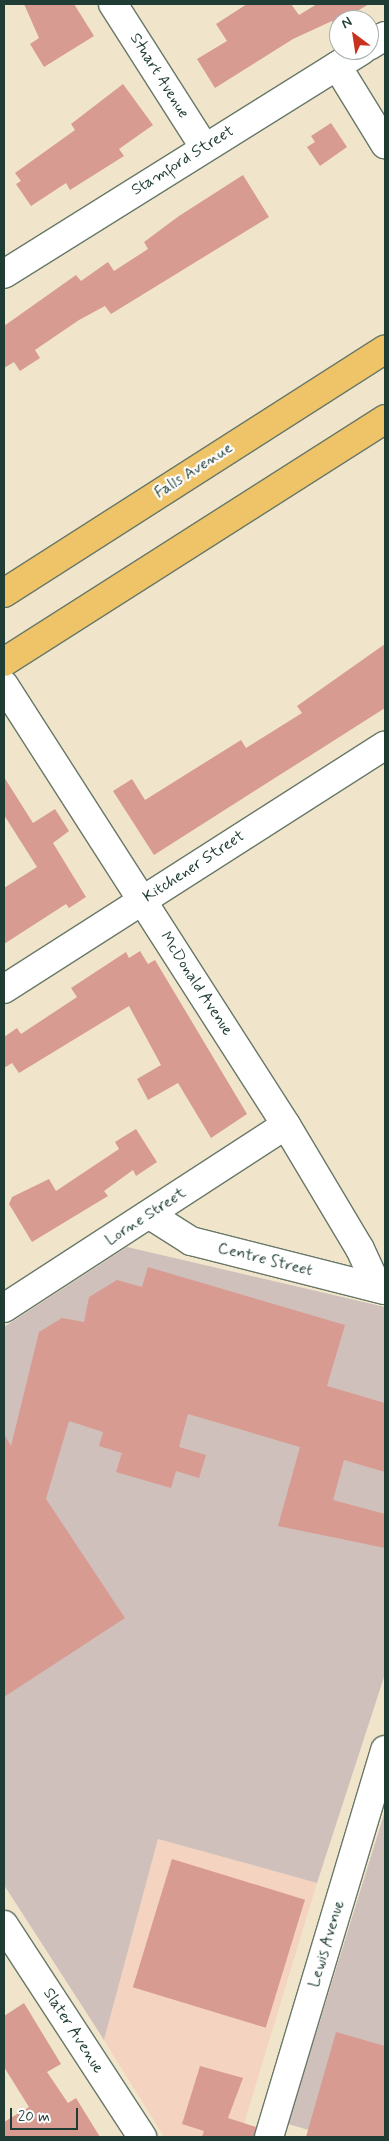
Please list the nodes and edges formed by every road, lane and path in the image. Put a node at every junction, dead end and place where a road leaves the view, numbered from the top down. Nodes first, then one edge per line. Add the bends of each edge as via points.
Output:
1 (113, 4) edge
2 (346, 60) edge
3 (337, 66) junction
4 (385, 144) edge
5 (204, 147) junction
6 (4, 274) edge
7 (385, 349) edge
8 (385, 419) edge
9 (4, 593) edge
10 (4, 662) edge
11 (4, 685) edge
12 (385, 745) edge
13 (142, 900) junction
14 (4, 990) edge
15 (286, 1125) junction
16 (150, 1215) junction
17 (381, 1289) edge
18 (4, 1308) edge
19 (385, 1750) edge
20 (4, 1925) edge
21 (142, 2137) edge
22 (269, 2137) edge

1 - 5 street, Stuart Avenue
2 - 3 street, Stamford Street
3 - 4 street
3 - 5 street, Stamford Street
5 - 6 street, Stamford Street
7 - 9 highway, Falls Avenue
8 - 10 highway
11 - 13 street, McDonald Avenue
12 - 13 street, Kitchener Street
13 - 14 street, Kitchener Street
13 - 15 street, McDonald Avenue
15 - 16 street, Lorne Street
15 - 17 street, McDonald Avenue
16 - 17 street, Centre Street via 192,1241
16 - 18 street, Lorne Street
19 - 22 street, Lewis Avenue
20 - 21 street, Slater Avenue

